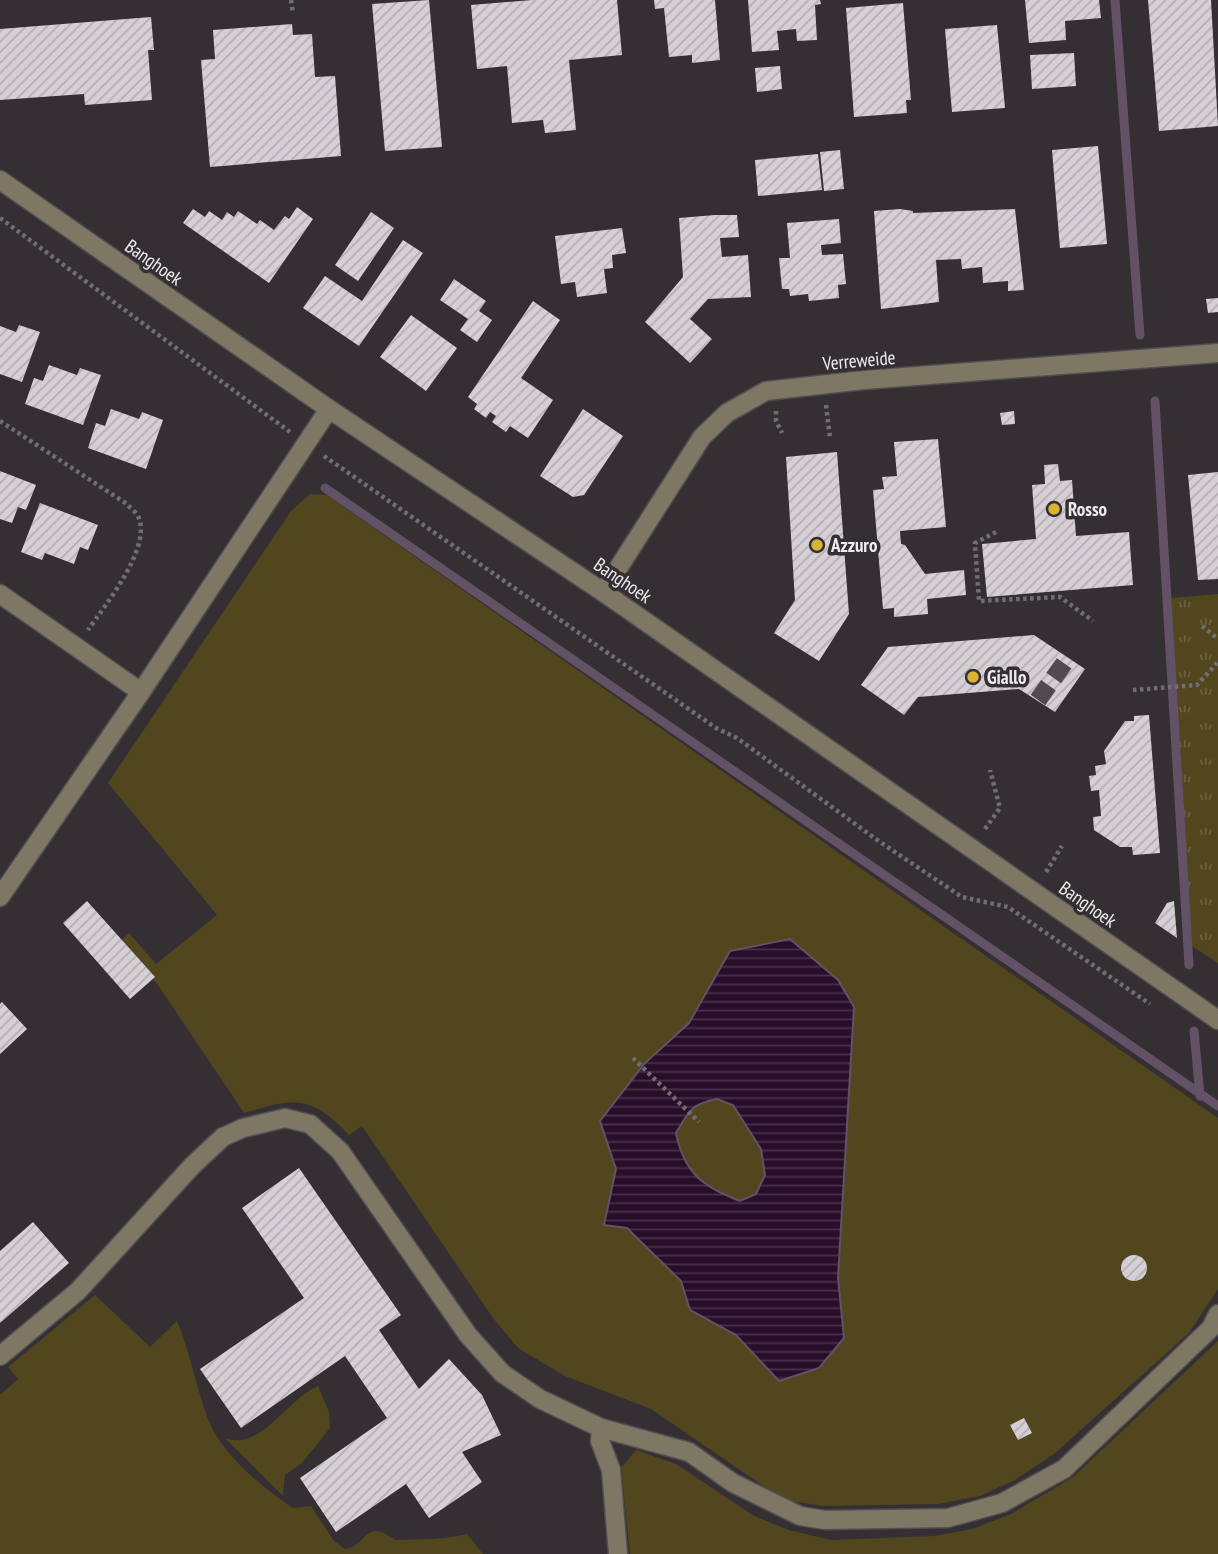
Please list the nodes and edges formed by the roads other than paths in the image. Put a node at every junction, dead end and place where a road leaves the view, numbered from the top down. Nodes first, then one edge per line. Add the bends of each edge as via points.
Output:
1 (0, 180) edge
2 (1218, 353) edge
3 (329, 409) junction
4 (603, 592) junction
5 (0, 594) edge
6 (141, 692) junction
7 (0, 897) edge
8 (1218, 1020) edge
9 (1216, 1323) edge
10 (0, 1356) edge
11 (601, 1428) junction
12 (618, 1554) edge

1 - 3 street, Banghoek
2 - 4 street, Verreweide via 766,391 727,412 702,437
3 - 4 street, Banghoek
3 - 6 street
4 - 8 street, Banghoek
5 - 6 street
6 - 7 street
9 - 11 street via 1064,1469 1002,1503 948,1518 849,1521 800,1516 733,1483 689,1452
10 - 11 street via 78,1291 223,1137 285,1118 310,1124 340,1151 468,1335 502,1373 540,1399
11 - 12 street via 600,1441 611,1470

